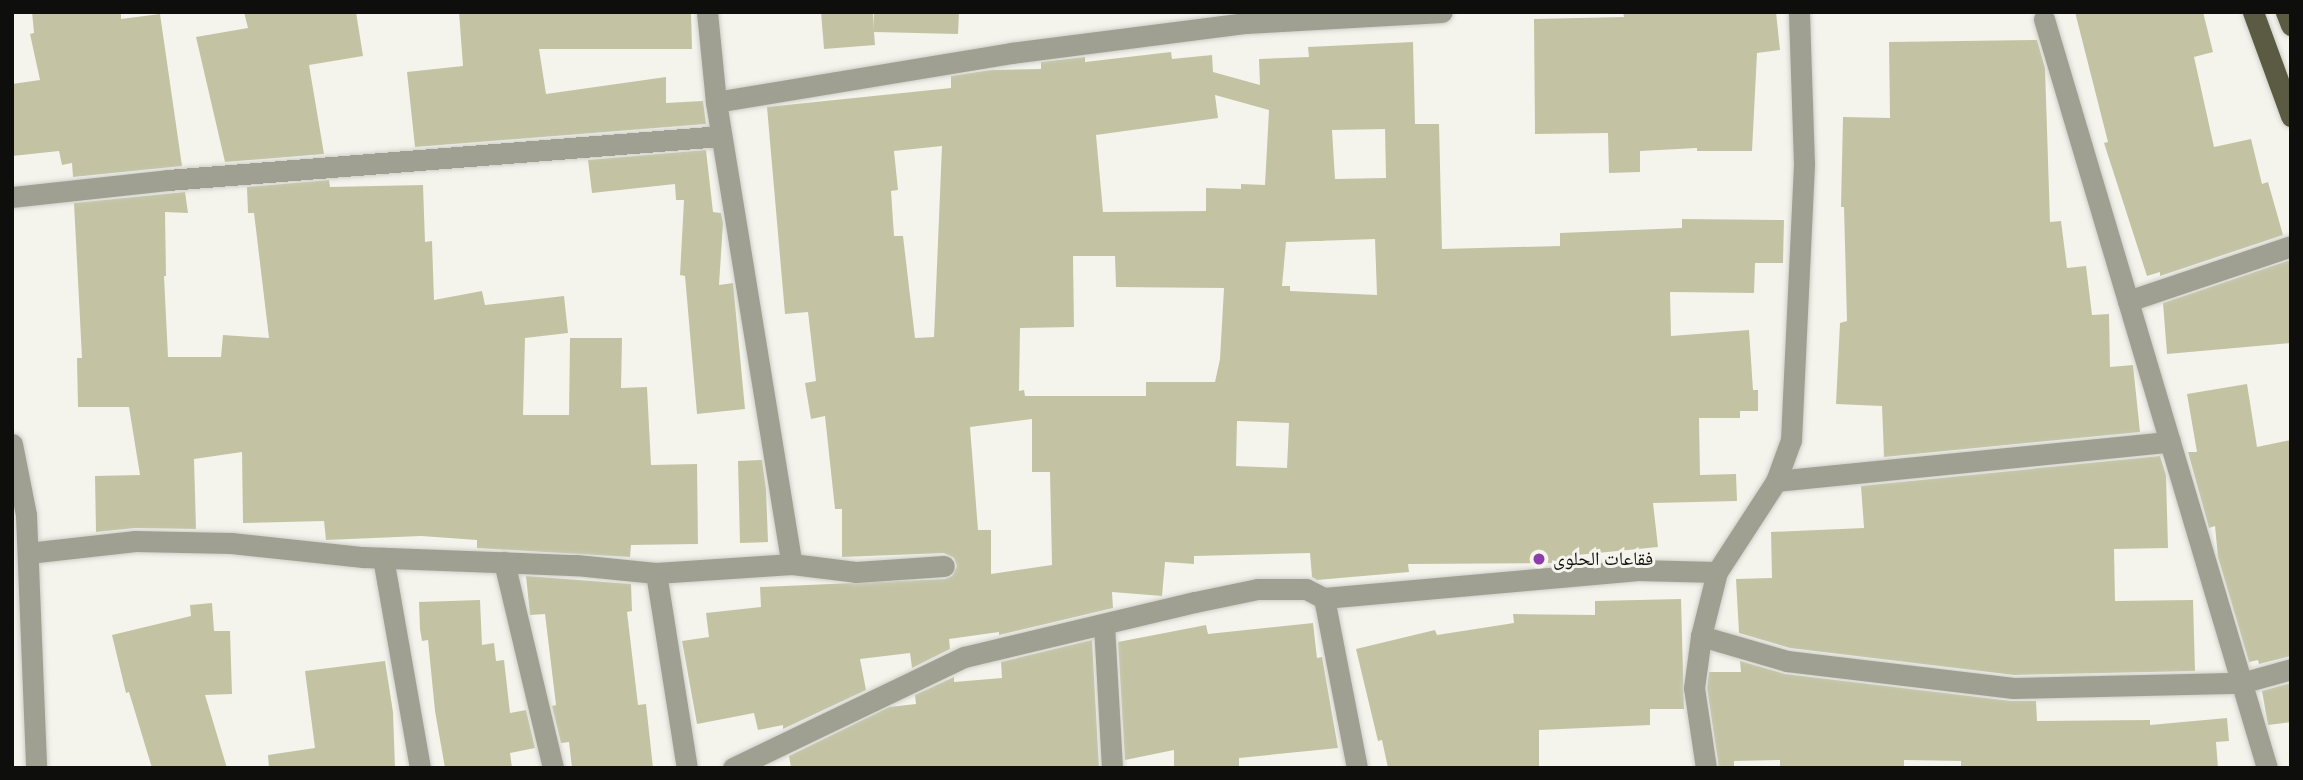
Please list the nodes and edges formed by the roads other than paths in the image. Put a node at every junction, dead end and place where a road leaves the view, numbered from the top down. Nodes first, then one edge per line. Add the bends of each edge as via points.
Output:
1 (707, 12) edge
2 (1442, 12) edge
3 (1799, 12) edge
4 (2253, 12) edge
5 (2286, 12) edge
6 (2044, 19) dead end
7 (2291, 25) edge
8 (716, 102) junction
9 (2291, 116) edge
10 (722, 136) junction
11 (12, 197) edge
12 (2291, 246) edge
13 (2128, 301) junction
14 (2170, 442) junction
15 (12, 443) edge
16 (1776, 481) junction
17 (28, 554) junction
18 (383, 558) junction
19 (504, 562) junction
20 (792, 564) junction
21 (944, 566) dead end
22 (1717, 572) junction
23 (656, 573) junction
24 (1324, 598) junction
25 (1104, 625) junction
26 (1701, 636) junction
27 (2291, 669) edge
28 (2241, 683) junction
29 (775, 758) edge
30 (36, 768) edge
31 (420, 768) edge
32 (553, 768) edge
33 (687, 768) edge
34 (733, 768) edge
35 (1112, 768) edge
36 (1357, 768) edge
37 (1706, 768) edge
38 (2267, 768) edge

1 - 8 street
2 - 8 street via 1246,23 1011,54
3 - 16 street via 1804,164 1793,413 1791,440
4 - 9 main road
5 - 7 main road
6 - 13 street
8 - 10 street
10 - 11 street via 168,180
10 - 20 street
12 - 13 street
13 - 14 street
14 - 16 street
14 - 28 street
15 - 17 street via 26,515
16 - 22 street
17 - 18 street via 135,541 231,543
17 - 30 street
18 - 19 street
18 - 31 street
19 - 23 street
19 - 32 street
20 - 21 street via 856,572
20 - 23 street
22 - 24 street via 1636,570
22 - 26 street
23 - 33 street
24 - 25 street via 1307,589 1258,589
24 - 36 street
25 - 29 street via 964,657
25 - 35 street
26 - 28 street via 1787,661 2013,688
26 - 37 street via 1694,688
27 - 28 street
28 - 38 street
29 - 34 street

